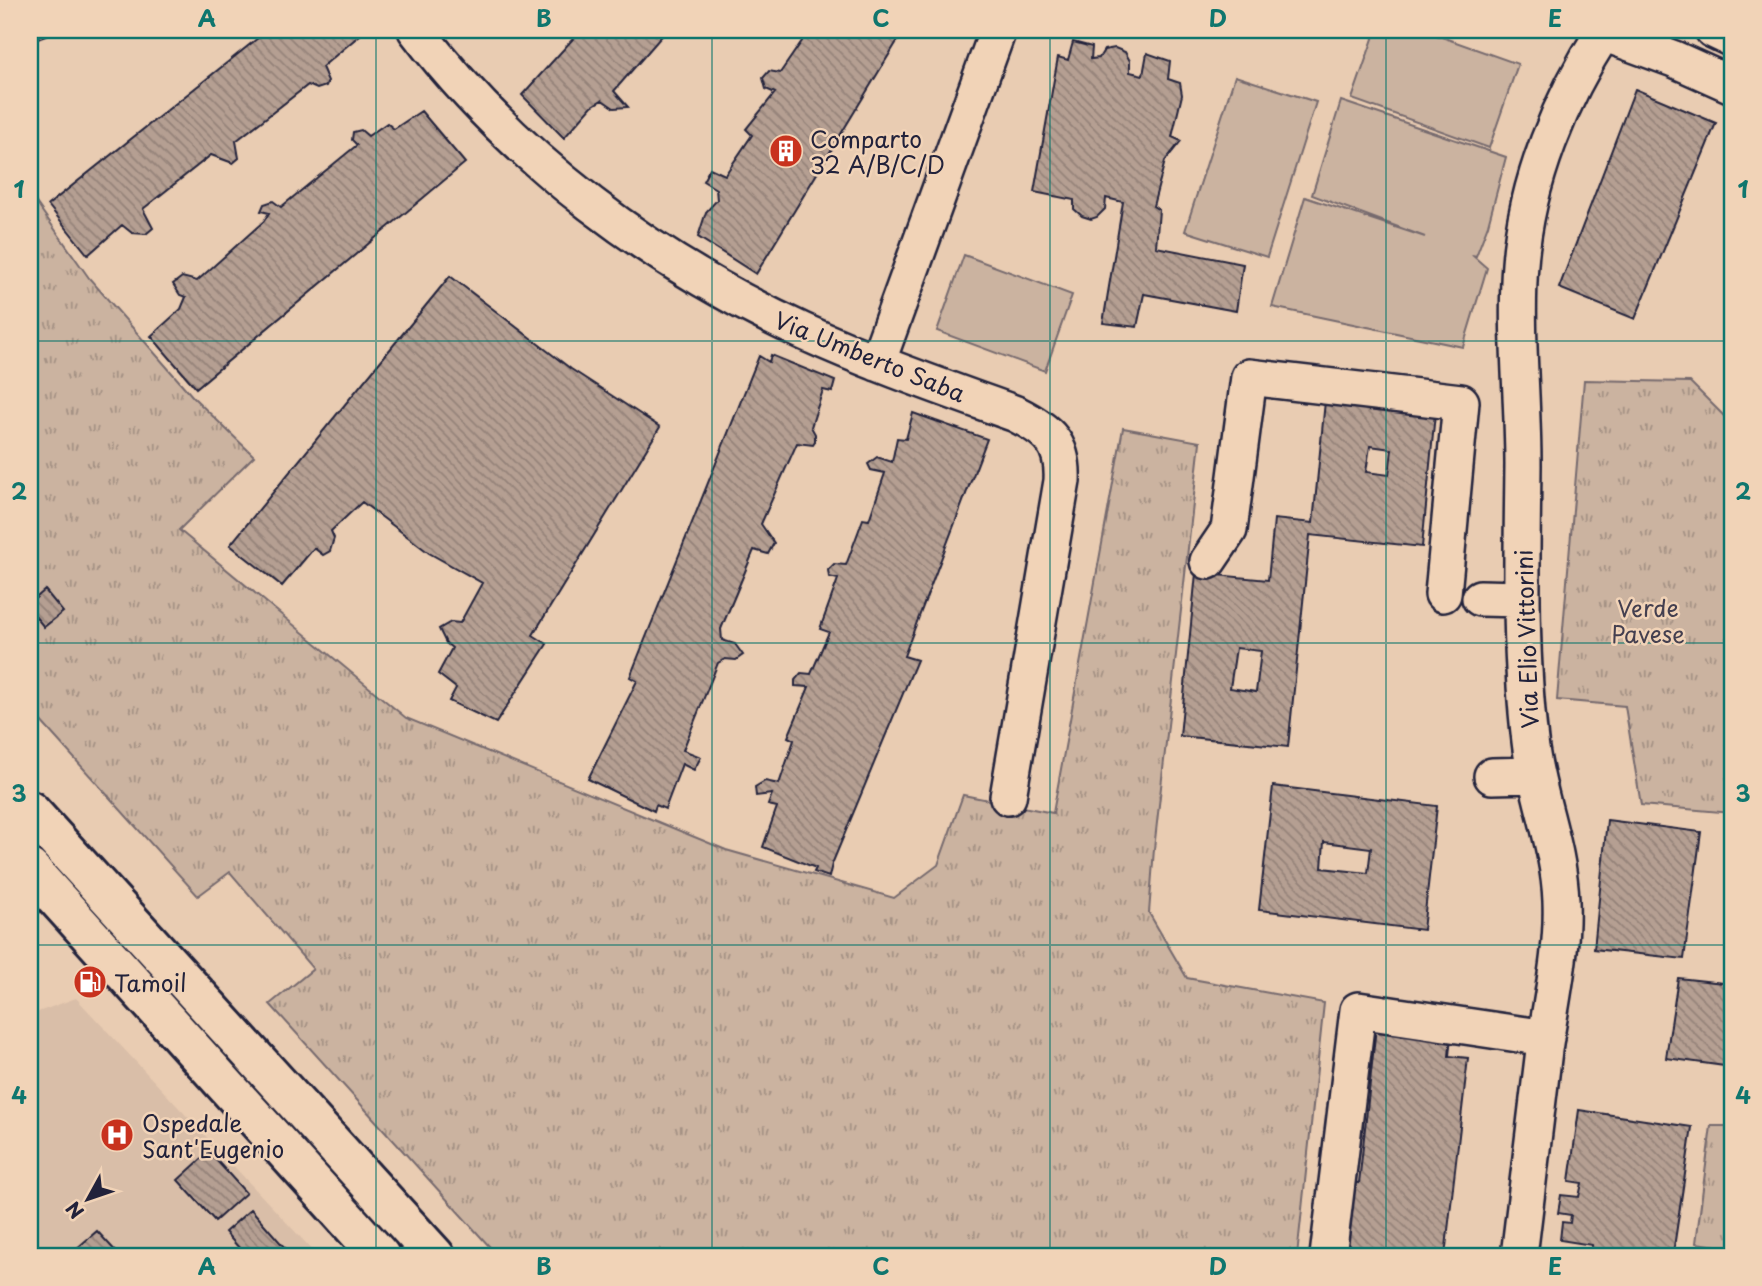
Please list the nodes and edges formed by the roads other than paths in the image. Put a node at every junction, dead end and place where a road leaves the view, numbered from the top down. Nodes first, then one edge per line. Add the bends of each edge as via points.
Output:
1 (416, 30) edge
2 (998, 30) edge
3 (1713, 30) edge
4 (1601, 31) edge
5 (1732, 39) edge
6 (1732, 85) edge
7 (877, 363) junction
8 (1208, 561) dead end
9 (1443, 594) dead end
10 (1480, 598) dead end
11 (1522, 599) junction
12 (1535, 775) junction
13 (1492, 776) dead end
14 (1008, 797) dead end
15 (30, 811) edge
16 (30, 869) edge
17 (1546, 1038) junction
18 (380, 1256) edge
19 (435, 1256) edge
20 (1328, 1256) edge
21 (1519, 1256) edge

1 - 7 street, Via Umberto Saba via 515,139 619,226 741,301
2 - 7 street
3 - 5 street
4 - 6 street
4 - 11 street, Via Elio Vittorini via 1541,163 1522,240 1518,293
7 - 14 street, Via Umberto Saba via 1026,419 1055,443 1062,460
8 - 9 street via 1229,530 1249,377 1461,402
10 - 11 street
11 - 12 street, Via Elio Vittorini via 1526,711
12 - 13 street
12 - 17 street, Via Elio Vittorini via 1556,856 1561,904
15 - 19 main road
16 - 18 main road
17 - 20 street via 1358,1010
17 - 21 street, Via Elio Vittorini

